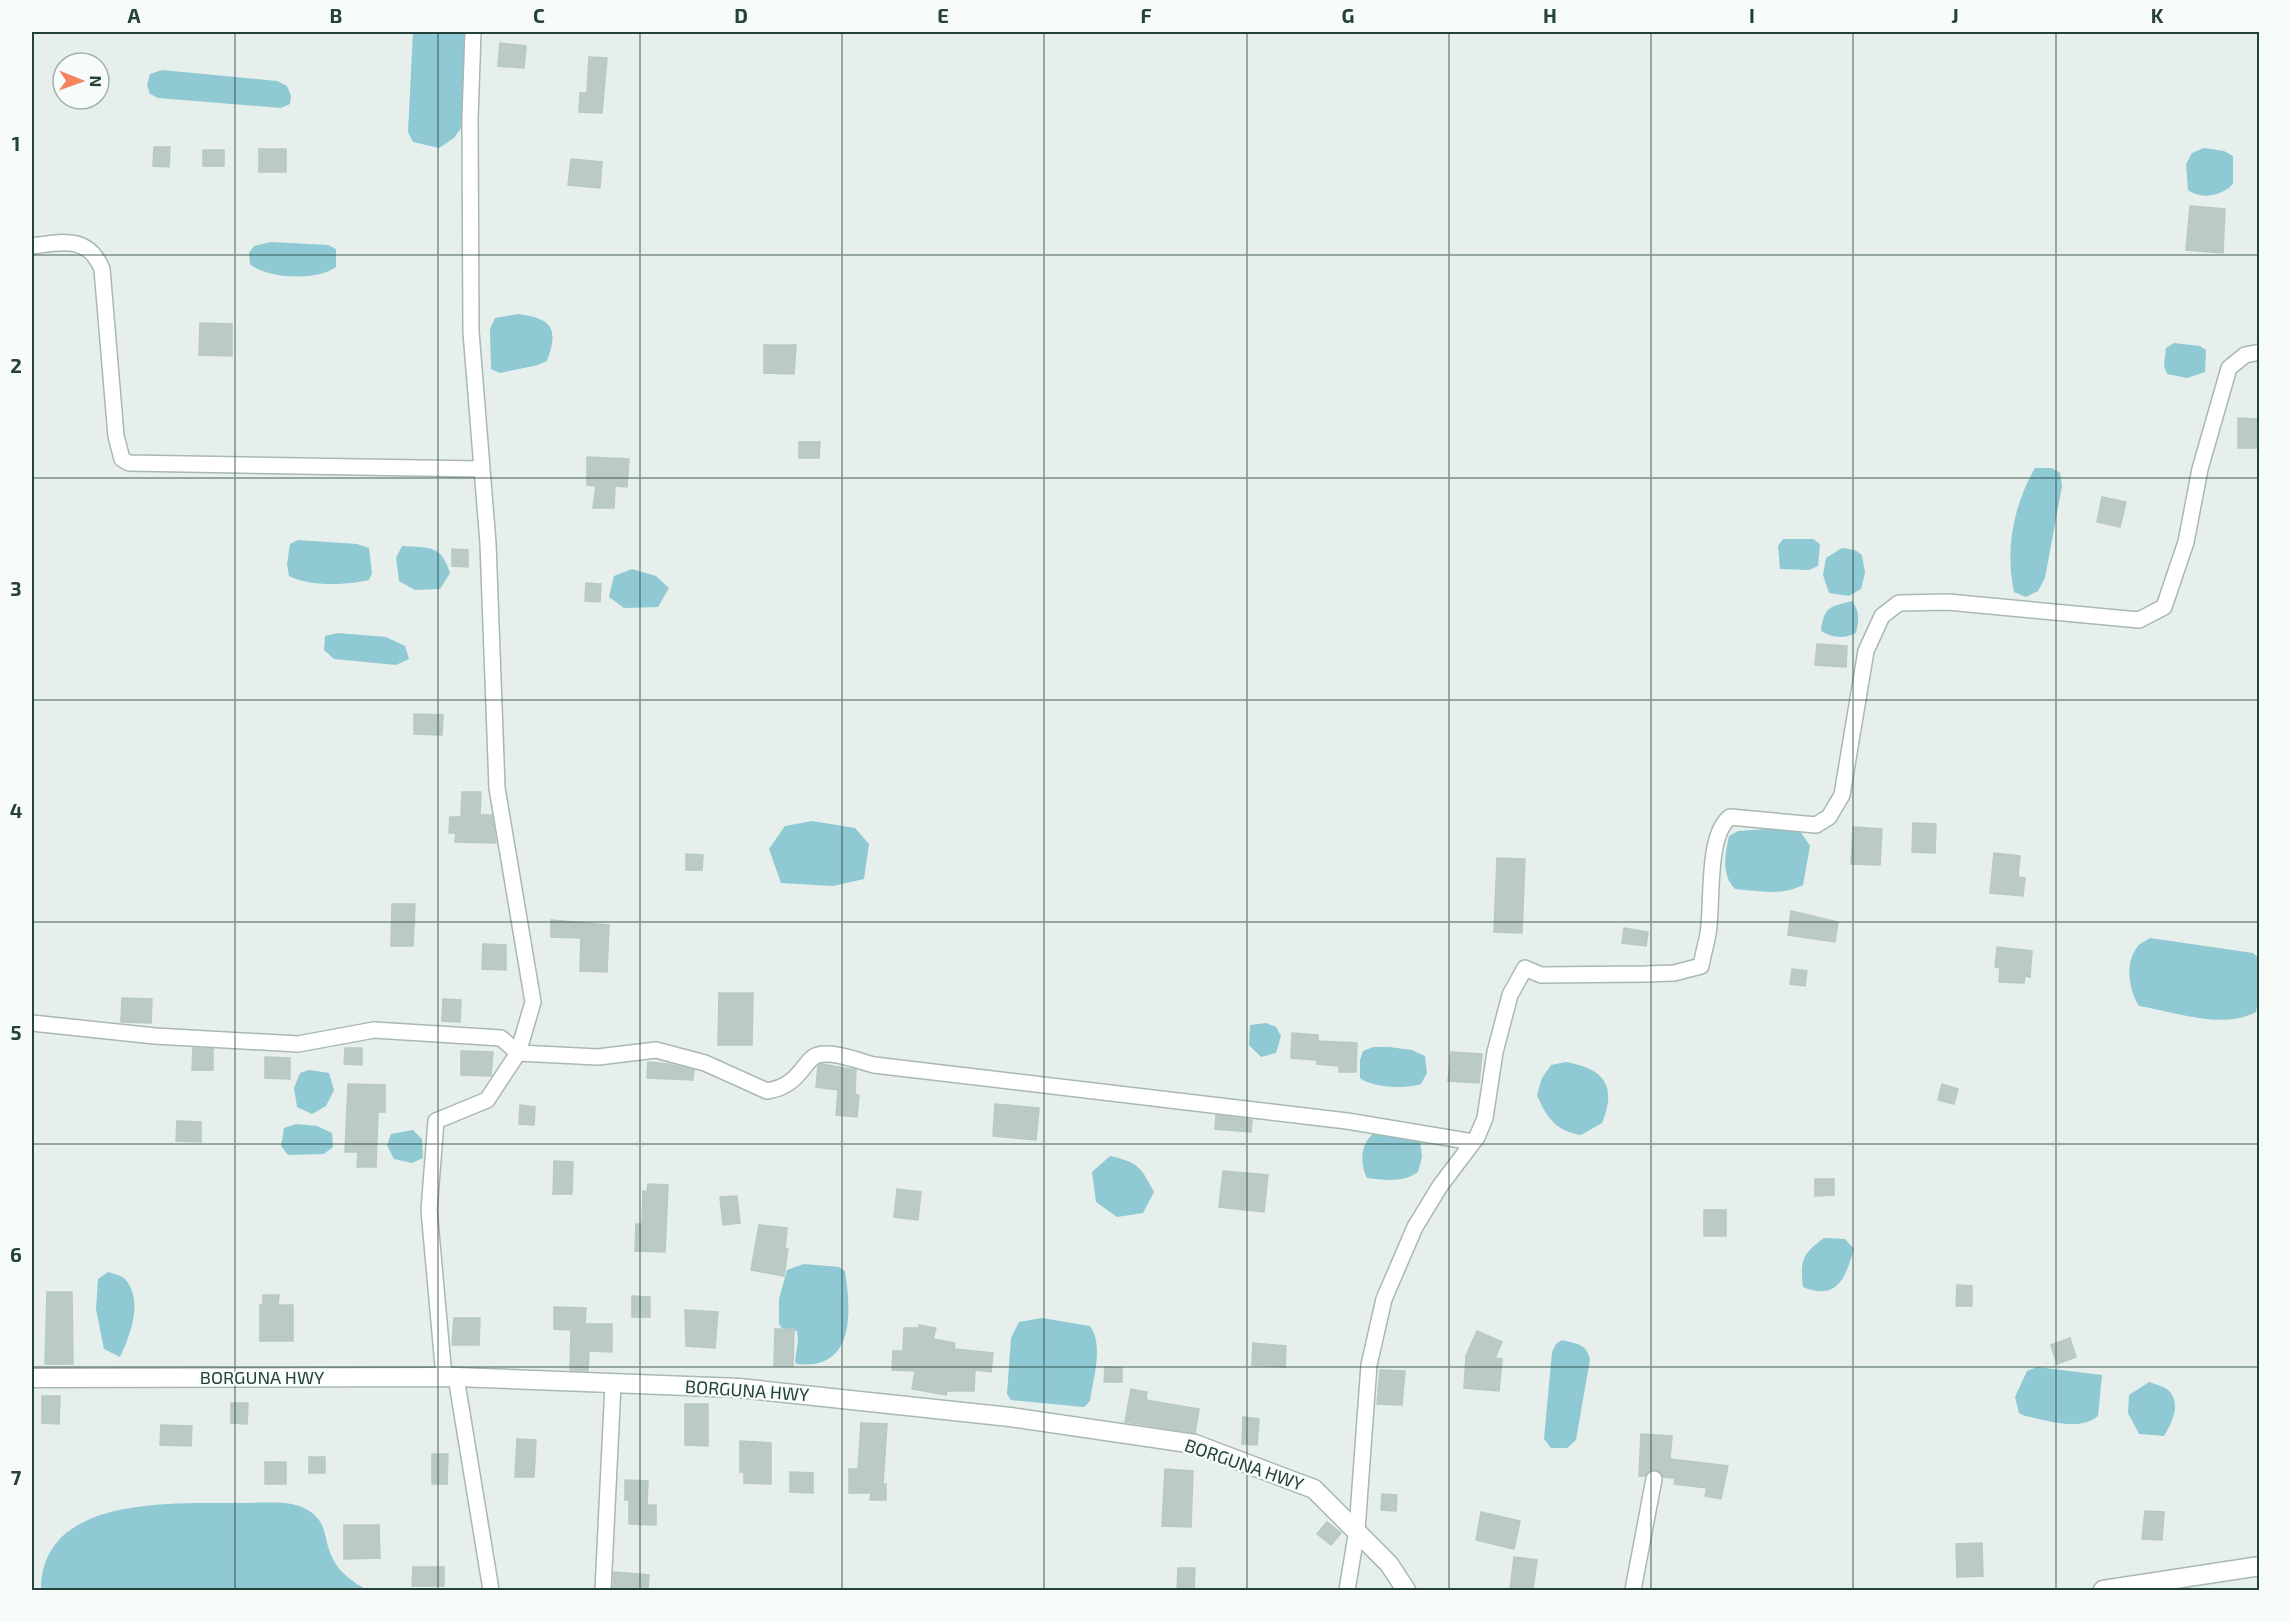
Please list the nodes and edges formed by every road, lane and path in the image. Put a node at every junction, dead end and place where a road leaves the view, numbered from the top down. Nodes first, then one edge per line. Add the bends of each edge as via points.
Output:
1 (474, 32) edge
2 (32, 246) edge
3 (2259, 352) edge
4 (480, 469) junction
5 (32, 1023) edge
6 (518, 1053) junction
7 (1473, 1142) junction
8 (450, 1377) junction
9 (32, 1378) edge
10 (613, 1384) junction
11 (1654, 1479) dead end
12 (1358, 1530) junction
13 (2259, 1566) edge
14 (491, 1590) edge
15 (603, 1590) edge
16 (1347, 1590) edge
17 (1406, 1590) edge
18 (1633, 1590) edge
19 (2103, 1590) edge

1 - 4 street via 470,118 471,333
2 - 4 street via 81,244 97,256 102,269 116,436 123,459 129,463
3 - 7 street via 2245,355 2229,368 2199,469 2186,542 2164,607 2139,620 1948,602 1899,603 1882,616 1866,651 1842,795 1829,817 1816,825 1730,817 1722,823 1716,843 1701,966 1674,973 1645,974 1541,975 1525,968 1510,995 1495,1052 1485,1118
4 - 6 street via 488,543 497,788 533,1002
5 - 6 street via 155,1036 298,1044 374,1030 501,1038
6 - 7 street via 598,1058 656,1050 705,1063 767,1090 792,1082 821,1054 884,1066 1347,1121
6 - 8 street via 487,1100 436,1120 429,1210
7 - 12 street via 1415,1227 1384,1299 1369,1365
8 - 9 street, BORGUNA HWY
8 - 10 street, BORGUNA HWY
8 - 14 street
10 - 12 street, BORGUNA HWY via 762,1390 1010,1417 1195,1444 1314,1489
10 - 15 street
11 - 18 street
12 - 16 street
12 - 17 street, BORGUNA HWY
13 - 19 street

